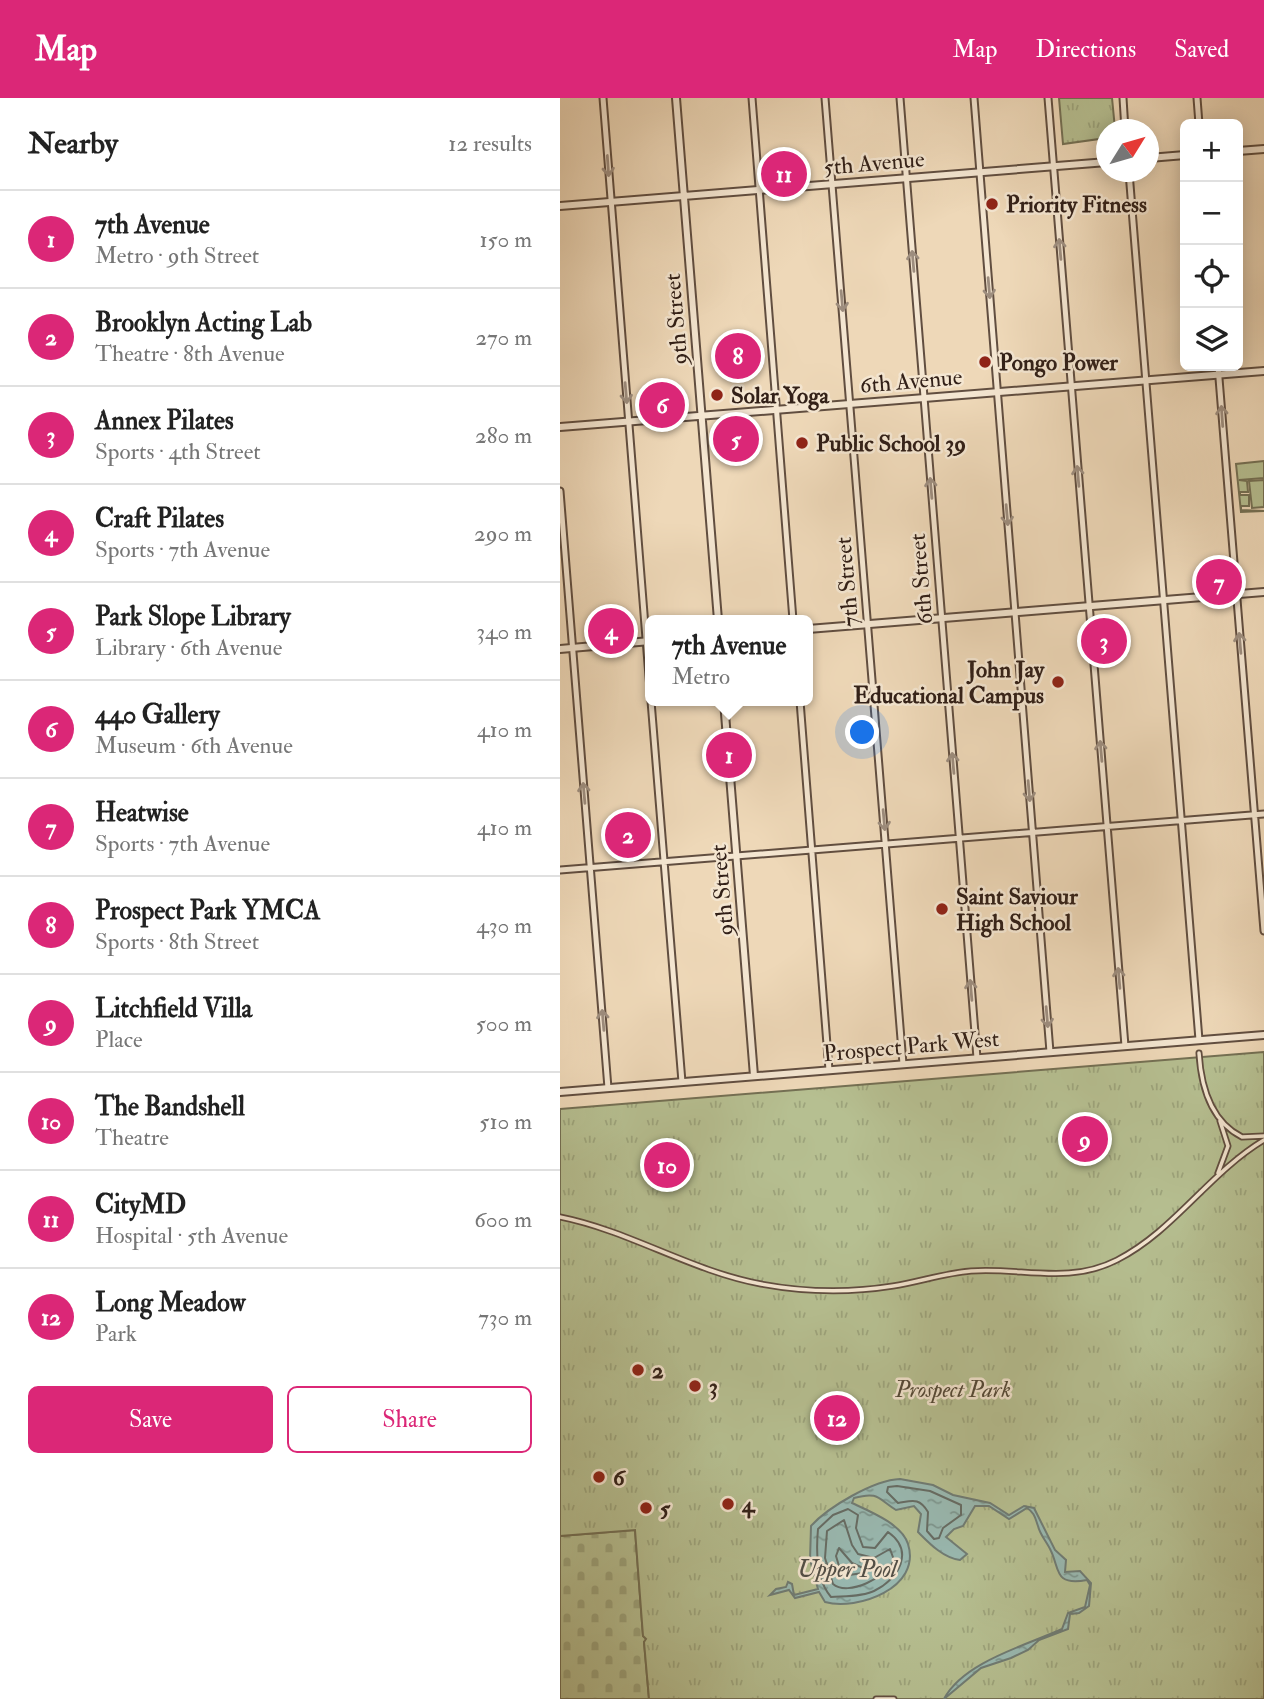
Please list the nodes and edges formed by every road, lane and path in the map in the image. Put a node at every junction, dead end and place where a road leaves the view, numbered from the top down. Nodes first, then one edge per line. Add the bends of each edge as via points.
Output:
1 (603, 98) edge
2 (676, 98) edge
3 (752, 98) edge
4 (825, 98) edge
5 (900, 98) edge
6 (974, 98) edge
7 (1048, 98) edge
8 (1123, 98) edge
9 (1197, 98) edge
10 (1124, 119) edge
11 (1199, 119) edge
12 (1264, 149) edge
13 (1243, 151) edge
14 (1180, 155) edge
15 (1159, 157) edge
16 (1096, 163) edge
17 (1053, 166) junction
18 (980, 172) junction
19 (906, 178) junction
20 (1130, 182) edge
21 (832, 184) junction
22 (759, 190) junction
23 (684, 196) junction
24 (611, 201) junction
25 (560, 206) edge
26 (1219, 371) edge
27 (1264, 371) edge
28 (1219, 374) junction
29 (1145, 380) junction
30 (1071, 386) junction
31 (998, 392) junction
32 (924, 398) junction
33 (850, 404) junction
34 (777, 409) junction
35 (702, 416) junction
36 (629, 422) junction
37 (560, 427) edge
38 (560, 491) edge
39 (1264, 592) edge
40 (1236, 594) junction
41 (1163, 600) junction
42 (1089, 606) junction
43 (1015, 612) junction
44 (646, 615) edge
45 (718, 615) edge
46 (793, 615) edge
47 (942, 618) junction
48 (868, 624) junction
49 (813, 629) edge
50 (645, 642) edge
51 (573, 648) junction
52 (560, 649) edge
53 (651, 706) edge
54 (724, 706) edge
55 (800, 706) edge
56 (1264, 814) edge
57 (1254, 815) junction
58 (1181, 820) junction
59 (1107, 826) junction
60 (1033, 832) junction
61 (959, 838) junction
62 (886, 844) junction
63 (812, 850) junction
64 (737, 856) junction
65 (664, 862) junction
66 (590, 868) junction
67 (560, 870) edge
68 (1264, 931) edge
69 (1264, 1035) edge
70 (1199, 1040) junction
71 (1125, 1046) junction
72 (1050, 1052) junction
73 (1199, 1053) dead end
74 (977, 1058) junction
75 (903, 1064) junction
76 (829, 1070) junction
77 (754, 1076) junction
78 (682, 1082) junction
79 (608, 1088) junction
80 (560, 1092) edge
81 (1217, 1116) junction
82 (1264, 1138) edge
83 (1217, 1175) junction
84 (560, 1217) edge
85 (876, 1699) edge
86 (894, 1699) edge

1 -> 24 street
2 - 23 street, 9th Street
3 - 22 street
4 - 21 street, 7th Street
5 - 19 street, 6th Street
6 - 18 street
7 - 17 street
8 - 10 street
9 - 11 street
12 - 13 street
14 - 15 street
16 - 17 street, 5th Avenue
17 - 18 street, 5th Avenue
30 -> 17 street
18 - 19 street, 5th Avenue
18 -> 31 street
19 - 21 street, 5th Avenue
32 -> 19 street, 6th Street
20 - 29 street
21 - 22 street, 5th Avenue
21 -> 33 street, 7th Street
22 - 23 street, 5th Avenue
22 - 34 street
23 - 24 street, 5th Avenue
23 - 35 street, 9th Street
24 - 25 street, 5th Avenue
24 -> 36 street
26 - 28 street
27 - 28 street, 6th Avenue
28 - 29 street, 6th Avenue
40 -> 28 street
29 - 30 street, 6th Avenue
29 - 41 street
30 - 31 street, 6th Avenue
42 -> 30 street
31 - 32 street, 6th Avenue
31 -> 43 street
32 - 33 street, 6th Avenue
47 -> 32 street, 6th Street
33 - 34 street, 6th Avenue
33 - 48 street, 7th Street
34 - 35 street, 6th Avenue
34 - 46 street
35 - 36 street, 6th Avenue
35 - 45 street, 9th Street
36 - 37 street, 6th Avenue
36 - 44 street
38 - 51 street
39 - 40 street
40 - 41 street
57 -> 40 street
41 - 42 street
41 - 58 street
42 - 43 street
59 -> 42 street
43 - 47 street
43 -> 60 street
47 - 48 street
61 -> 47 street, 6th Street
48 - 49 street
48 -> 62 street, 7th Street
50 - 51 street
51 - 52 street
66 -> 51 street
53 - 65 street
54 - 64 street, 9th Street
55 - 63 street
56 - 57 street
57 - 58 street
57 - 68 street
58 - 59 street
58 - 70 street
59 - 60 street
71 -> 59 street
60 - 61 street
60 -> 72 street
61 - 62 street
74 -> 61 street, 6th Street
62 - 63 street
62 - 75 street, 7th Street
63 - 64 street
63 - 76 street
64 - 65 street
64 - 77 street, 9th Street
65 - 66 street
65 - 78 street
66 - 67 street
79 -> 66 street
69 - 70 street, Prospect Park West
70 - 71 street, Prospect Park West
71 - 72 street, Prospect Park West
72 - 74 street, Prospect Park West
73 - 81 street via 1206,1095
74 - 75 street, Prospect Park West
75 - 76 street, Prospect Park West
76 - 77 street, Prospect Park West
77 - 78 street, Prospect Park West
78 - 79 street, Prospect Park West
79 - 80 street, Prospect Park West
81 - 82 street via 1242,1137
81 - 83 street via 1228,1146
82 - 83 street
83 - 84 street via 1143,1244 1090,1270 1060,1275 970,1271 848,1291 736,1279 606,1229
85 - 86 street

